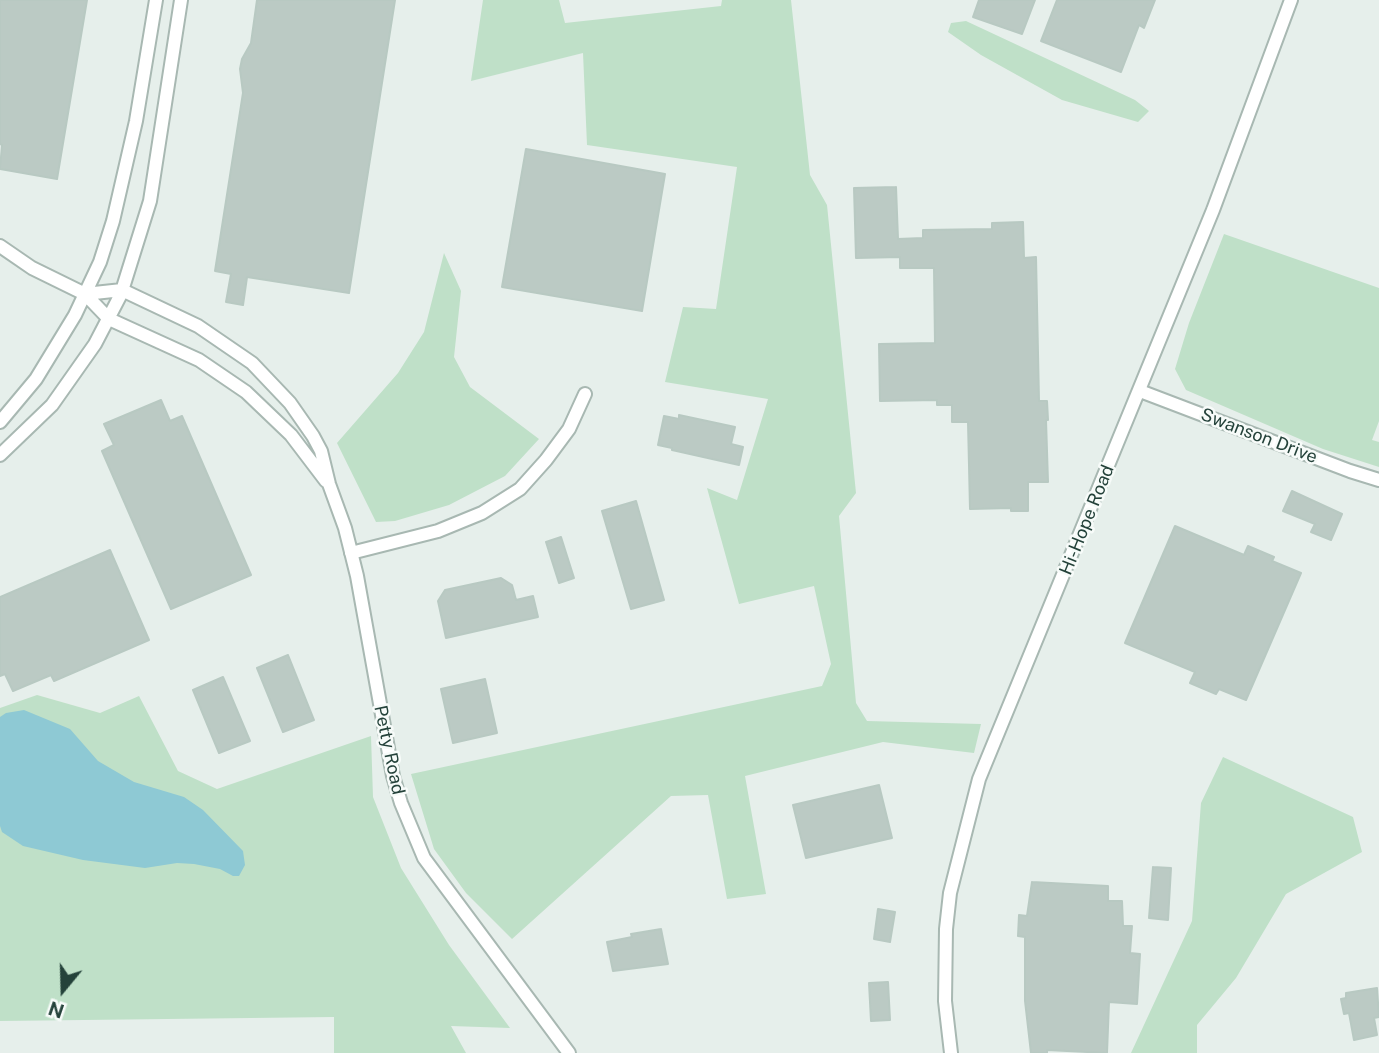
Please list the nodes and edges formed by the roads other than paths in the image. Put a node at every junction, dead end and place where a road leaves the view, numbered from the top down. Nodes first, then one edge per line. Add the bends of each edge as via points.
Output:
1 (156, 0) edge
2 (181, 0) edge
3 (1291, 0) edge
4 (0, 246) edge
5 (122, 289) junction
6 (85, 294) junction
7 (109, 318) junction
8 (1140, 391) junction
9 (585, 394) dead end
10 (0, 422) edge
11 (0, 455) edge
12 (1379, 480) edge
13 (329, 484) junction
14 (351, 553) junction
15 (569, 1053) edge
16 (951, 1053) edge

1 - 6 street via 115,214
2 - 5 street via 150,201
3 - 8 street, Hi-Hope Road
4 - 6 street, Petty Road
5 - 6 street
5 - 7 street
5 - 13 street, Petty Road via 198,326 252,363 290,403 313,436
6 - 7 street, Petty Road
6 - 10 street via 36,379
7 - 11 street via 52,405
7 - 13 street, Petty Road via 199,360 246,392 290,435
8 - 12 street, Swanson Drive
8 - 16 street, Hi-Hope Road via 979,779 950,893 946,929 945,1001
9 - 14 street via 569,429 520,489 482,513 438,531
13 - 14 street, Petty Road
14 - 15 street, Petty Road via 393,776 424,858

